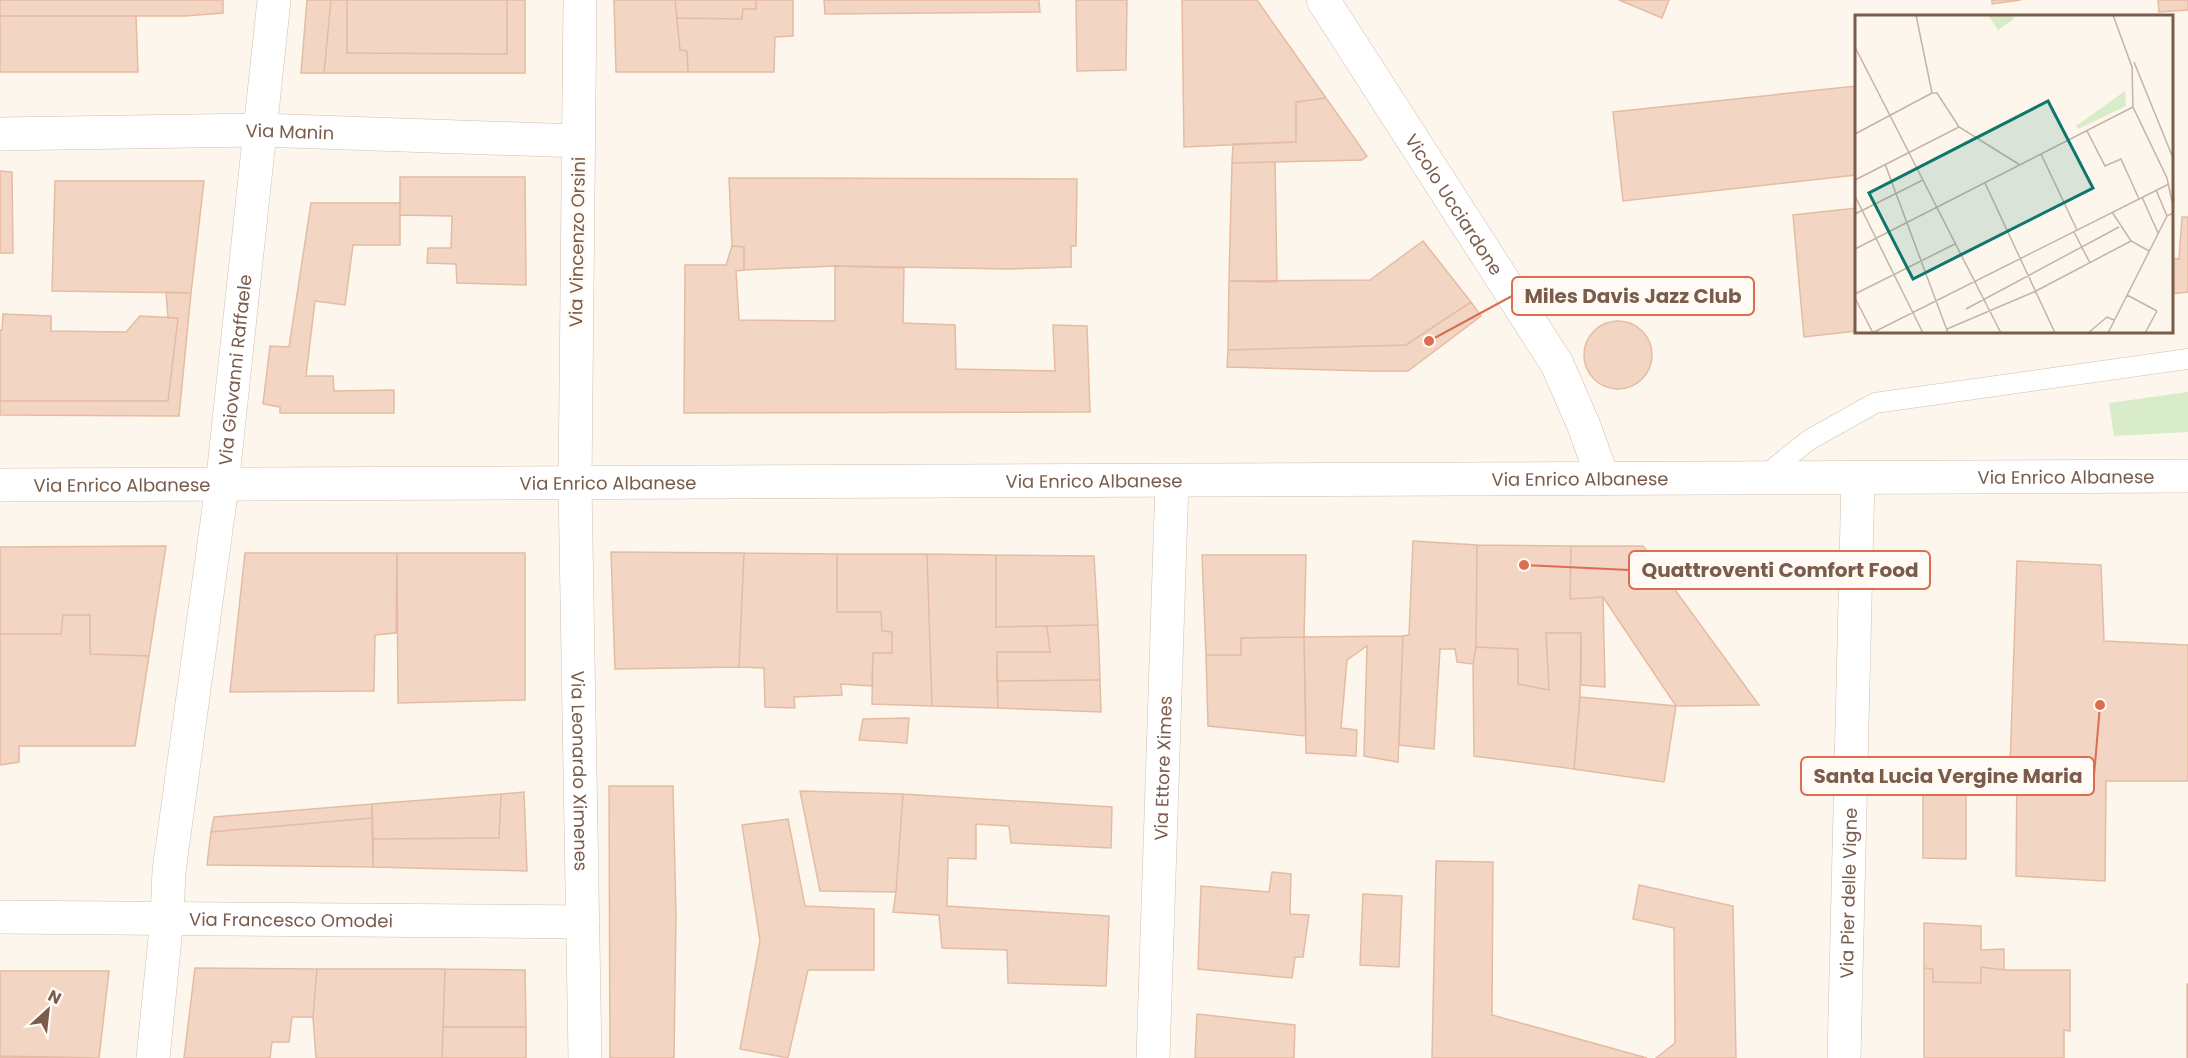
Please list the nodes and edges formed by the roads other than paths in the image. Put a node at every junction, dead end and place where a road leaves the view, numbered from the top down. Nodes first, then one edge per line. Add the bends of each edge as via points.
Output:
1 (274, 0) edge
2 (580, 0) edge
3 (1323, 0) edge
4 (261, 130) junction
5 (0, 134) edge
6 (578, 141) junction
7 (2188, 359) edge
8 (2188, 476) edge
9 (1761, 478) junction
10 (1858, 478) junction
11 (1603, 479) junction
12 (1172, 481) junction
13 (575, 484) junction
14 (0, 485) edge
15 (222, 486) junction
16 (0, 917) edge
17 (167, 918) junction
18 (583, 922) junction
19 (153, 1058) edge
20 (585, 1058) edge
21 (1153, 1058) edge
22 (1844, 1058) edge

1 - 4 street, Via Giovanni Raffaele
2 - 6 street, Via Vincenzo Orsini
3 - 11 street, Vicolo Ucciardone via 1557,364
4 - 5 street, Via Manin
4 - 6 street, Via Manin
4 - 15 street, Via Giovanni Raffaele
6 - 13 street, Via Vincenzo Orsini
7 - 9 lane via 1875,403 1809,440
8 - 10 street, Via Enrico Albanese
9 - 10 street, Via Enrico Albanese
9 - 11 street, Via Enrico Albanese
10 - 22 street, Via Pier delle Vigne
11 - 12 street, Via Enrico Albanese
12 - 13 street, Via Enrico Albanese
12 - 21 street, Via Ettore Ximes
13 - 15 street, Via Enrico Albanese
13 - 18 street, Via Leonardo Ximenes
14 - 15 street, Via Enrico Albanese
15 - 17 street, Via Giovanni Raffaele via 169,871
16 - 17 street, Via Francesco Omodei
17 - 18 street, Via Francesco Omodei
17 - 19 street, Via Giovanni Raffaele
18 - 20 street, Via Leonardo Ximenes

